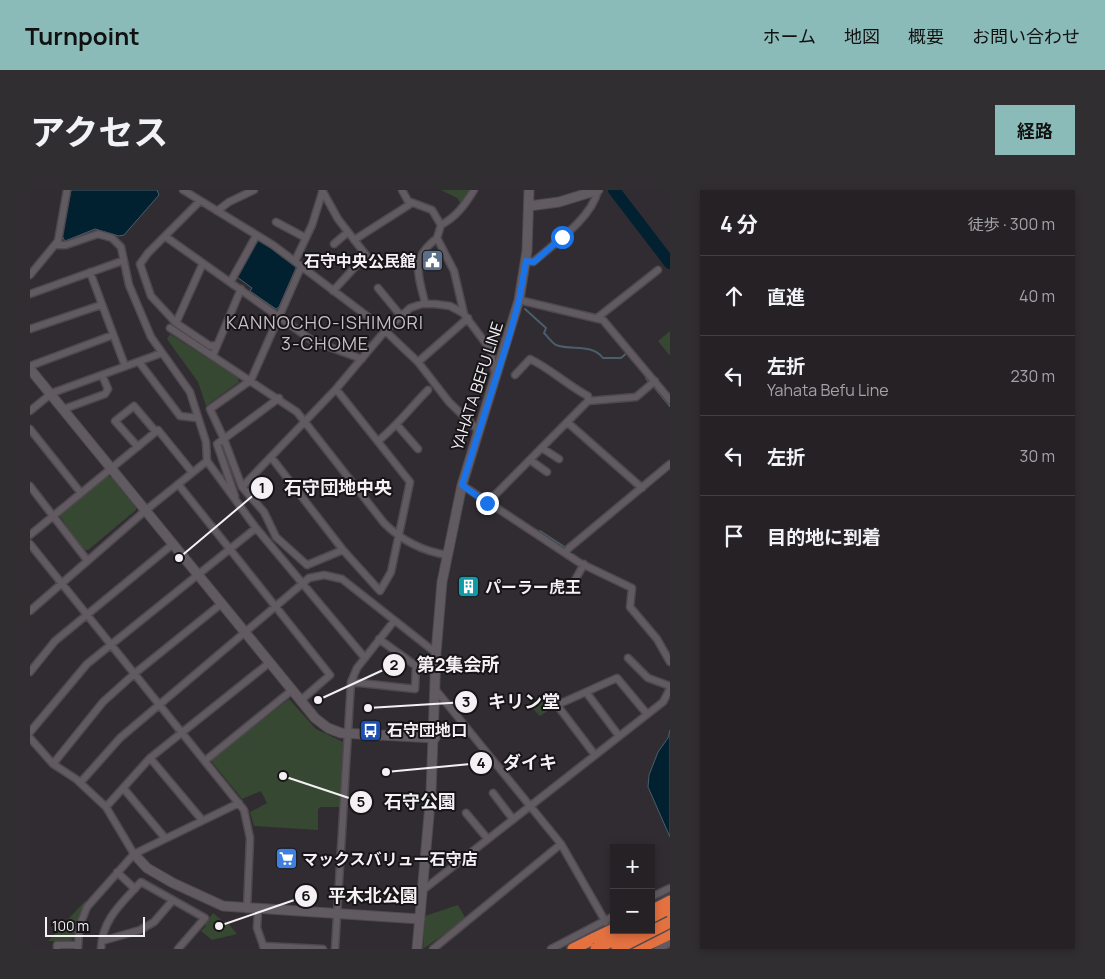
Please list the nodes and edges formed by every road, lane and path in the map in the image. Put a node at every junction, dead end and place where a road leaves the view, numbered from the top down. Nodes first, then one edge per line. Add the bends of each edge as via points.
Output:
1 (67, 190) edge
2 (182, 190) edge
3 (254, 190) edge
4 (323, 190) edge
5 (402, 190) edge
6 (529, 190) edge
7 (598, 190) edge
8 (473, 191) edge
9 (200, 201) junction
10 (412, 203) junction
11 (529, 206) junction
12 (217, 211) junction
13 (276, 222) dead end
14 (441, 225) junction
15 (348, 232) junction
16 (256, 236) junction
17 (166, 237) junction
18 (306, 238) junction
19 (437, 238) junction
20 (354, 240) junction
21 (334, 244) dead end
22 (56, 245) junction
23 (122, 261) junction
24 (295, 261) junction
25 (526, 261) junction
26 (203, 263) junction
27 (301, 267) junction
28 (658, 270) dead end
29 (90, 272) junction
30 (30, 275) edge
31 (231, 281) junction
32 (378, 288) dead end
33 (241, 289) junction
34 (333, 291) junction
35 (30, 294) edge
36 (519, 300) junction
37 (425, 304) junction
38 (101, 305) junction
39 (279, 316) junction
40 (401, 316) junction
41 (466, 316) junction
42 (597, 318) junction
43 (173, 326) junction
44 (30, 329) edge
45 (385, 331) junction
46 (113, 335) junction
47 (217, 344) junction
48 (162, 353) junction
49 (213, 355) junction
50 (362, 359) junction
51 (139, 362) junction
52 (418, 362) junction
53 (125, 366) junction
54 (30, 368) edge
55 (102, 375) junction
56 (515, 375) dead end
57 (496, 377) junction
58 (251, 380) junction
59 (654, 381) junction
60 (336, 389) junction
61 (428, 390) dead end
62 (52, 393) junction
63 (279, 398) junction
64 (588, 400) junction
65 (670, 400) edge
66 (64, 409) junction
67 (30, 411) edge
68 (198, 418) junction
69 (304, 421) junction
70 (566, 422) junction
71 (397, 425) junction
72 (30, 429) edge
73 (480, 430) junction
74 (156, 432) junction
75 (224, 439) junction
76 (378, 441) junction
77 (138, 447) junction
78 (418, 448) dead end
79 (542, 448) junction
80 (271, 457) junction
81 (558, 459) dead end
82 (530, 460) junction
83 (207, 461) junction
84 (670, 464) edge
85 (112, 468) junction
86 (192, 472) junction
87 (547, 472) dead end
88 (178, 484) junction
89 (462, 485) junction
90 (30, 486) edge
91 (242, 487) junction
92 (642, 488) junction
93 (81, 493) junction
94 (238, 503) junction
95 (487, 503) junction
96 (146, 510) junction
97 (54, 516) junction
98 (256, 528) junction
99 (30, 535) edge
100 (398, 536) junction
101 (30, 544) edge
102 (173, 544) junction
103 (228, 548) junction
104 (344, 550) junction
105 (565, 553) junction
106 (447, 555) junction
107 (87, 560) junction
108 (584, 564) junction
109 (198, 574) junction
110 (61, 582) junction
111 (302, 584) junction
112 (570, 589) dead end
113 (221, 604) junction
114 (274, 606) junction
115 (30, 611) edge
116 (87, 615) junction
117 (394, 621) junction
118 (244, 632) junction
119 (379, 640) junction
120 (111, 644) junction
121 (436, 653) junction
122 (365, 658) junction
123 (628, 658) dead end
124 (670, 662) edge
125 (269, 663) junction
126 (30, 672) edge
127 (134, 674) junction
128 (351, 682) junction
129 (435, 688) junction
130 (670, 688) edge
131 (291, 691) junction
132 (586, 692) junction
133 (300, 701) junction
134 (159, 704) junction
135 (647, 714) junction
136 (182, 731) junction
137 (30, 732) edge
138 (348, 733) junction
139 (619, 736) junction
140 (30, 738) edge
141 (435, 738) junction
142 (595, 755) junction
143 (150, 758) junction
144 (206, 760) junction
145 (53, 764) junction
146 (80, 783) junction
147 (124, 789) junction
148 (493, 794) dead end
149 (239, 803) junction
150 (530, 805) junction
151 (106, 807) junction
152 (466, 813) dead end
153 (512, 818) junction
154 (202, 820) junction
155 (165, 838) junction
156 (487, 838) junction
157 (561, 844) junction
158 (134, 854) junction
159 (117, 872) junction
160 (670, 888) edge
161 (135, 889) junction
162 (422, 890) junction
163 (655, 895) edge
164 (173, 900) junction
165 (670, 901) edge
166 (247, 909) junction
167 (655, 909) edge
168 (258, 910) junction
169 (670, 912) edge
170 (337, 914) junction
171 (610, 918) edge
172 (655, 919) edge
173 (420, 920) junction
174 (605, 920) junction
175 (670, 922) edge
176 (610, 932) edge
177 (622, 934) edge
178 (670, 934) edge
179 (102, 941) junction
180 (670, 943) edge
181 (595, 944) edge
182 (78, 947) edge
183 (264, 948) edge
184 (58, 949) edge
185 (101, 949) edge
186 (178, 949) edge
187 (323, 949) edge
188 (335, 949) edge
189 (417, 949) edge
190 (433, 949) edge
191 (551, 949) edge
192 (573, 949) edge
193 (617, 949) edge
194 (621, 949) edge
195 (638, 949) edge
196 (658, 949) edge

1 - 22 street
2 - 9 street
3 - 12 street
4 - 15 street
4 - 18 street
5 - 10 street
6 - 11 street, YAHATA BEFU LINE
7 - 11 street via 568,200
7 - 25 street via 596,200 575,227 534,262
8 - 14 street via 463,207
9 - 12 street
9 - 17 street
10 - 14 street via 428,207
10 - 20 street
11 - 25 street, YAHATA BEFU LINE
12 - 16 street
13 - 18 street
14 - 19 street
15 - 20 street
15 - 21 street
16 - 24 street
16 - 31 street
17 - 26 street
17 - 43 street via 140,264 151,296
18 - 24 street
19 - 37 street via 422,250 419,258
19 - 41 street via 454,271
20 - 34 street via 366,255
22 - 23 street via 66,245 98,234 118,242
22 - 30 street
23 - 29 street
23 - 48 street via 141,315
24 - 27 street
25 - 36 street, YAHATA BEFU LINE
26 - 31 street
26 - 43 street
27 - 34 street
27 - 39 street
28 - 42 street
29 - 35 street
29 - 38 street
31 - 33 street
32 - 40 street
33 - 39 street
33 - 47 street
34 - 45 street
36 - 42 street
36 - 57 street, YAHATA BEFU LINE
37 - 40 street via 410,308
37 - 41 street via 450,306
38 - 44 street
38 - 46 street
39 - 50 street via 313,341
39 - 58 street
40 - 45 street
41 - 52 street
41 - 57 street via 490,349
42 - 59 street via 607,323
43 - 47 street via 210,346
43 - 49 street
45 - 50 street
45 - 52 street
46 - 53 street
46 - 54 street
47 - 49 street
48 - 51 street
48 - 68 street via 190,392
49 - 58 street
50 - 60 street
51 - 53 street
51 - 68 street via 180,416
52 - 73 street via 449,402
53 - 55 street
54 - 62 street
55 - 62 street
55 - 66 street via 108,389 105,394
56 - 64 street via 530,359 552,370 588,396
57 - 73 street, YAHATA BEFU LINE
58 - 63 street
58 - 75 street via 210,409
59 - 64 street via 636,397
59 - 65 street
60 - 69 street
60 - 76 street
61 - 71 street
62 - 66 street
62 - 67 street
63 - 69 street
63 - 75 street
64 - 70 street
66 - 85 street
68 - 83 street via 206,442
69 - 80 street
69 - 100 street via 384,523
70 - 79 street
70 - 92 street
71 - 76 street
71 - 78 street
72 - 93 street
73 - 89 street, YAHATA BEFU LINE
74 - 77 street
74 - 77 street via 134,406 115,421
74 - 86 street via 158,430
75 - 91 street
75 - 94 street via 218,444
76 - 100 street via 410,482
77 - 85 street
79 - 81 street
79 - 82 street
80 - 91 street
80 - 104 street
82 - 87 street
82 - 95 street
83 - 86 street
83 - 94 street
84 - 92 street
85 - 93 street
85 - 96 street
86 - 88 street
88 - 96 street
88 - 103 street
89 - 95 street
89 - 106 street, YAHATA BEFU LINE
90 - 97 street
91 - 104 street via 264,512 276,537 307,565
92 - 105 street
93 - 97 street
94 - 98 street
95 - 105 street
96 - 102 street
96 - 107 street
97 - 99 street
97 - 107 street
98 - 103 street
98 - 111 street
100 - 104 street via 391,572 380,591
100 - 106 street via 420,548
101 - 110 street
102 - 109 street
102 - 116 street
103 - 109 street
103 - 114 street
105 - 108 street
106 - 121 street, YAHATA BEFU LINE
107 - 110 street
108 - 112 street
108 - 124 street via 632,588 630,607
109 - 113 street
109 - 120 street
110 - 115 street
110 - 116 street
111 - 114 street
111 - 117 street via 316,576 335,576
111 - 122 street
113 - 118 street
113 - 127 street
114 - 118 street
114 - 133 street via 330,675
116 - 120 street
116 - 126 street via 55,641
117 - 119 street
117 - 121 street
118 - 125 street
118 - 134 street
119 - 122 street
119 - 128 street via 416,666 415,689
120 - 127 street
120 - 137 street via 87,664
121 - 129 street, YAHATA BEFU LINE
122 - 128 street
123 - 130 street via 648,678
125 - 131 street
125 - 136 street
127 - 134 street
127 - 145 street via 103,702
128 - 138 street
129 - 141 street, YAHATA BEFU LINE
129 - 150 street
130 - 135 street via 663,702
131 - 133 street
131 - 144 street
132 - 135 street via 618,678
132 - 139 street
132 - 142 street via 557,705
133 - 138 street via 322,725 334,732
134 - 136 street
134 - 146 street via 120,738
135 - 139 street
136 - 143 street
136 - 144 street
138 - 141 street
138 - 170 street
139 - 142 street
140 - 145 street
141 - 162 street, YAHATA BEFU LINE
142 - 150 street
143 - 147 street
143 - 154 street
144 - 149 street
145 - 146 street
146 - 151 street
147 - 151 street
147 - 155 street
148 - 153 street
149 - 154 street
149 - 166 street via 248,821 250,838
150 - 153 street
150 - 157 street
151 - 158 street
152 - 156 street
153 - 156 street
154 - 155 street
155 - 158 street
156 - 162 street
157 - 174 street
157 - 190 street
158 - 159 street
158 - 166 street via 147,868 207,900
159 - 161 street
159 - 182 street via 87,907 79,927
160 - 163 street
161 - 164 street via 141,882
161 - 179 street via 112,913
162 - 173 street, YAHATA BEFU LINE
164 - 179 street via 154,922 140,930
164 - 186 street via 205,918
165 - 167 highway
166 - 168 street
168 - 170 street
168 - 183 street via 257,928
169 - 172 highway
170 - 173 street
170 - 188 street
171 - 174 street
173 - 189 street, YAHATA BEFU LINE
174 - 191 street
174 - 194 street
175 - 193 highway, bridge
176 - 181 highway, bridge
177 - 181 highway, bridge
178 - 195 highway
179 - 185 street
180 - 196 street
181 - 192 highway
182 - 184 street via 57,945
183 - 187 street

